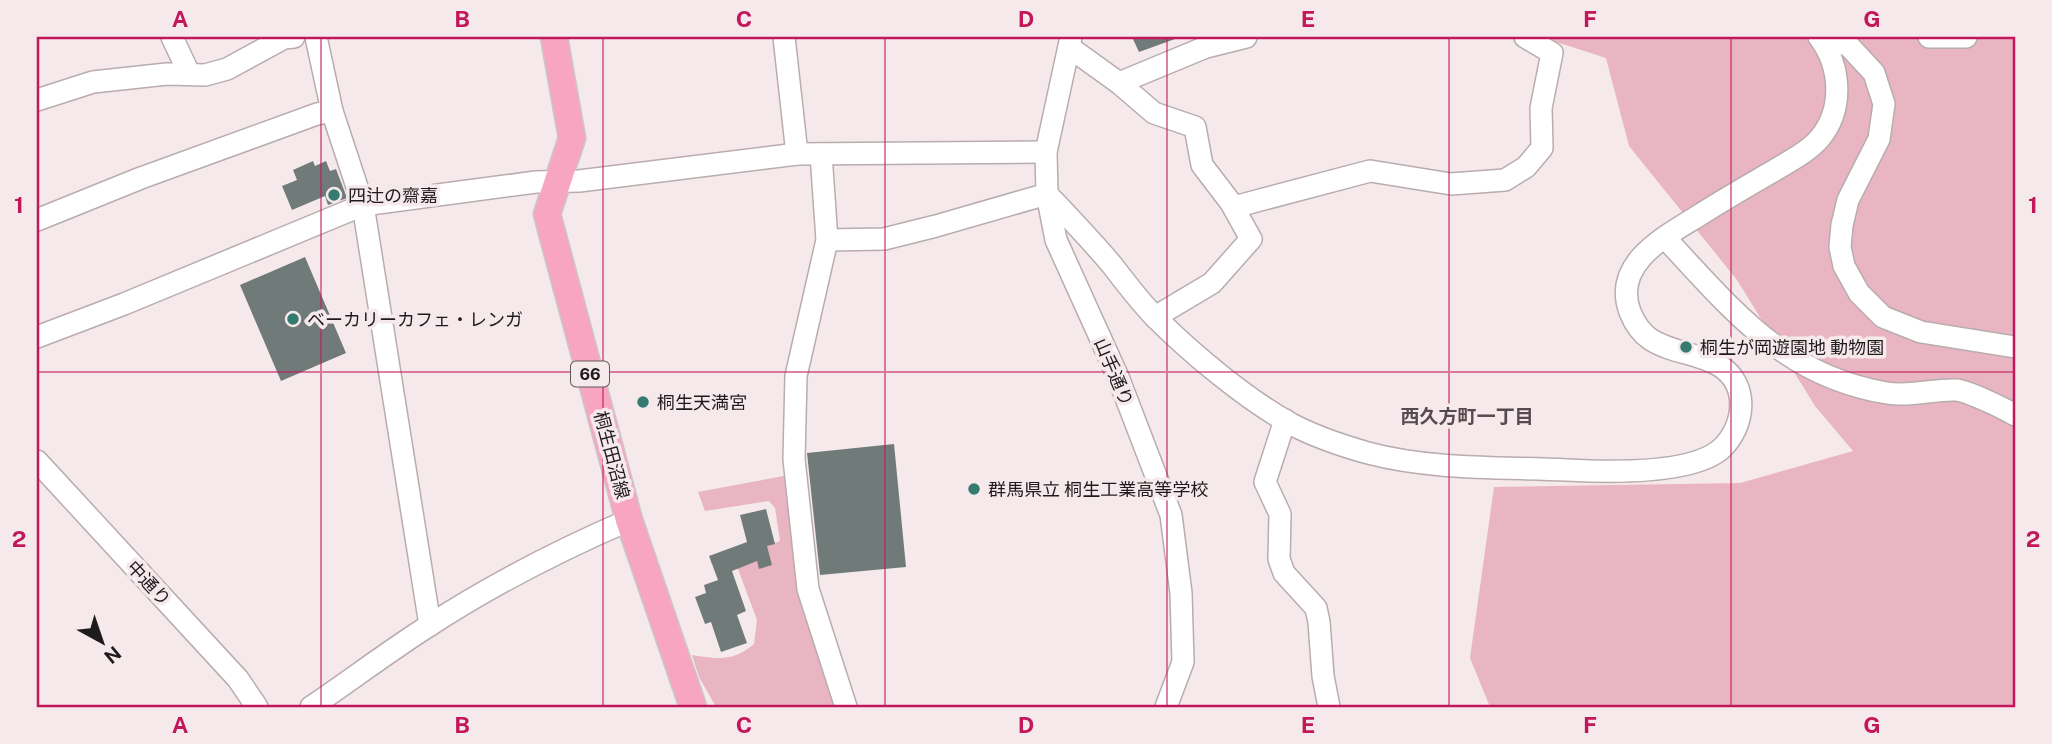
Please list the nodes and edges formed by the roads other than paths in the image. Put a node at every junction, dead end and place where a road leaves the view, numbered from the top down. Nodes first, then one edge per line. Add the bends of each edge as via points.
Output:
1 (172, 37) edge
2 (287, 37) edge
3 (316, 37) edge
4 (554, 37) edge
5 (784, 37) edge
6 (1246, 37) edge
7 (1525, 37) edge
8 (1929, 37) edge
9 (1962, 37) edge
10 (1821, 38) edge
11 (1070, 42) edge
12 (187, 74) junction
13 (1119, 83) junction
14 (37, 100) edge
15 (332, 111) junction
16 (1046, 152) junction
17 (797, 154) junction
18 (821, 154) junction
19 (557, 183) junction
20 (1047, 194) junction
21 (363, 205) junction
22 (1234, 207) junction
23 (37, 220) edge
24 (1665, 238) junction
25 (827, 240) junction
26 (1155, 317) junction
27 (37, 337) edge
28 (2015, 348) edge
29 (2015, 415) edge
30 (1286, 420) junction
31 (37, 461) edge
32 (629, 520) junction
33 (430, 625) junction
34 (257, 707) edge
35 (311, 707) edge
36 (693, 707) edge
37 (846, 707) edge
38 (1166, 707) edge
39 (1329, 707) edge

1 - 12 street
2 - 12 street via 228,69
3 - 15 street
4 - 19 main road, 桐生田沼線 / 66 via 572,138
5 - 17 street
6 - 13 street via 1206,47
7 - 22 street via 1552,53 1541,108 1542,148 1526,167 1505,180 1451,184 1370,171
8 - 9 street
10 - 24 street via 1836,70 1838,103 1821,138
10 - 28 street via 1848,45 1874,73 1884,104 1879,139 1847,200 1842,225 1844,266 1859,293 1883,317 1921,332
11 - 13 street
11 - 16 street, 山手通り
12 - 14 street via 93,82
13 - 22 street via 1154,113 1195,127 1202,165
15 - 21 street
15 - 23 street
16 - 18 street
16 - 20 street, 山手通り
17 - 18 street
17 - 19 street
18 - 25 street
19 - 21 street
19 - 32 main road, 桐生田沼線 / 66 via 547,214
20 - 25 street via 884,239
20 - 26 street
20 - 38 street, 山手通り via 1056,240 1118,377 1171,515 1181,593 1183,662
21 - 27 street
21 - 33 street
22 - 26 street via 1251,239 1212,284
24 - 29 street via 1749,327 1804,365 1861,388 1891,394 1958,390
24 - 30 street via 1642,254 1630,274 1625,287 1628,306 1647,337 1732,375 1742,408 1730,440 1718,452 1675,466 1619,473 1410,461 1369,453
25 - 37 street via 796,376 794,459 808,589
26 - 30 street via 1222,375
30 - 39 street via 1265,482 1280,514 1279,559 1284,573 1316,608
31 - 34 street, 中通り via 238,679
32 - 33 street via 572,544
32 - 36 main road, 桐生田沼線 / 66
33 - 35 street

